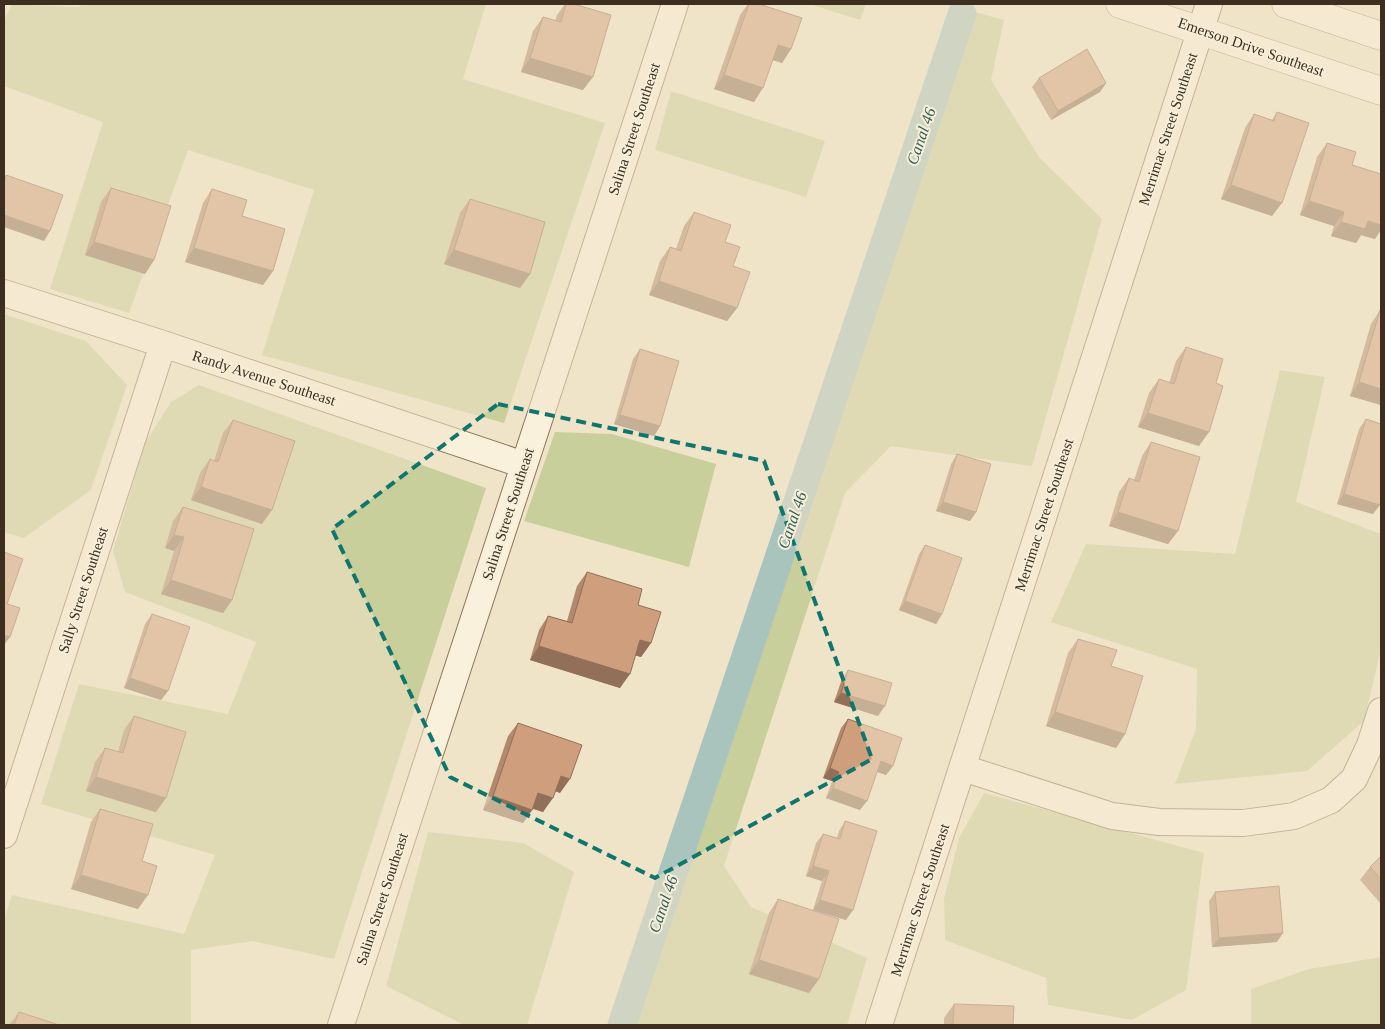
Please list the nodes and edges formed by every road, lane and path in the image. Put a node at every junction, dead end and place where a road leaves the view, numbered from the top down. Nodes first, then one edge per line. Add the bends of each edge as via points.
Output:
1 (675, 4) edge
2 (1120, 4) edge
3 (1209, 4) edge
4 (1286, 4) edge
5 (1200, 30) junction
6 (1381, 36) edge
7 (1381, 91) edge
8 (4, 294) edge
9 (163, 344) junction
10 (524, 465) junction
11 (1381, 711) edge
12 (963, 768) junction
13 (4, 835) edge
14 (341, 1025) edge
15 (879, 1025) edge

1 - 10 street, Salina Street Southeast
2 - 5 street, Emerson Drive Southeast
3 - 5 street, Merrimac Street Southeast
4 - 6 street
5 - 7 street, Emerson Drive Southeast
5 - 12 street, Merrimac Street Southeast
8 - 9 street, Randy Avenue Southeast
9 - 10 street, Randy Avenue Southeast
9 - 13 street, Sally Street Southeast
10 - 14 street, Salina Street Southeast
11 - 12 street via 1354,779 1331,800 1294,816 1243,823 1159,822 1112,816
12 - 15 street, Merrimac Street Southeast

